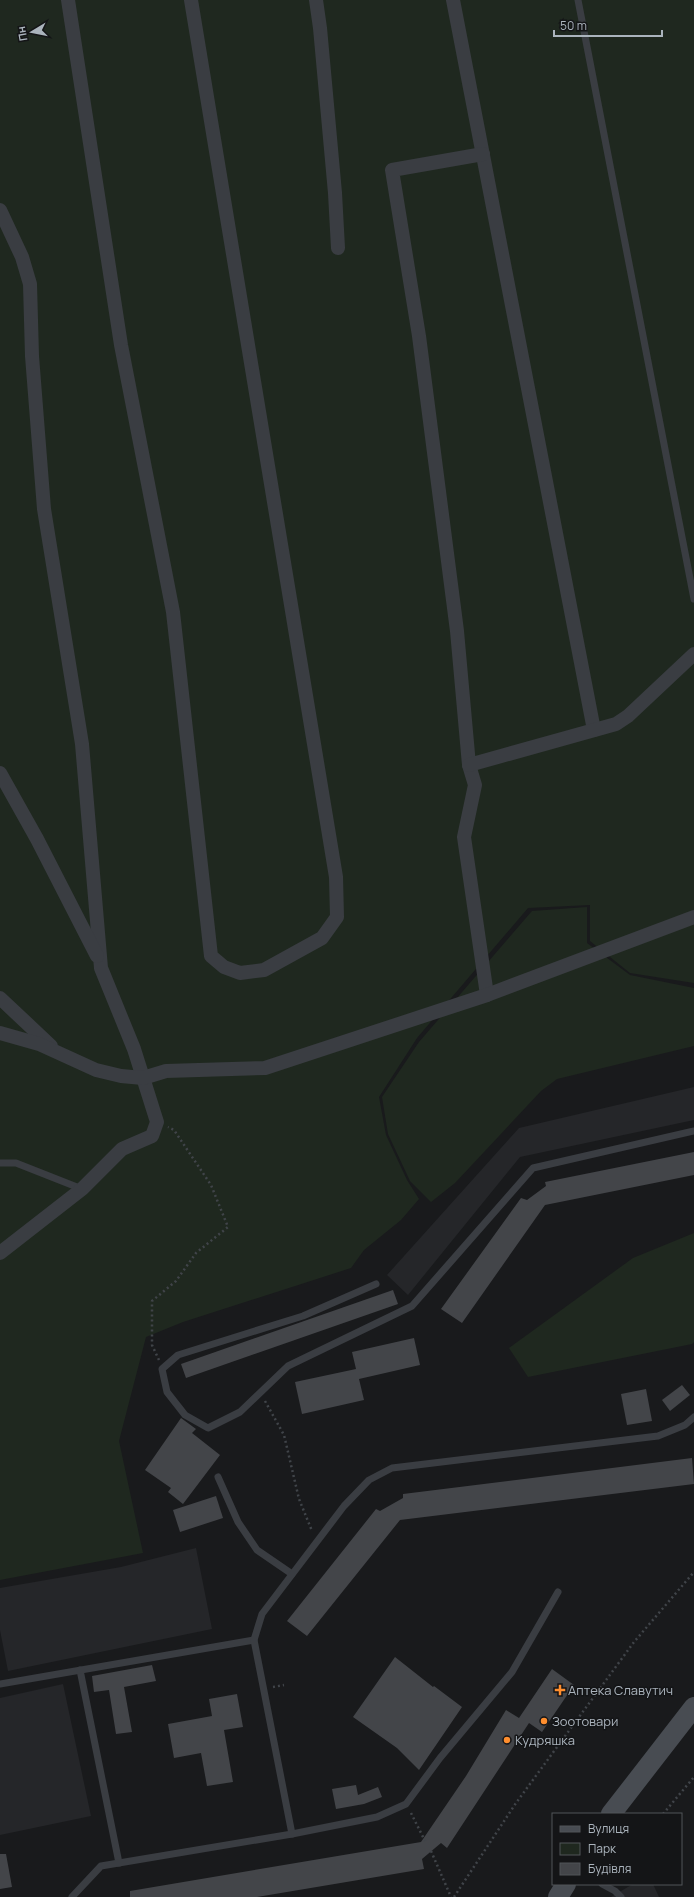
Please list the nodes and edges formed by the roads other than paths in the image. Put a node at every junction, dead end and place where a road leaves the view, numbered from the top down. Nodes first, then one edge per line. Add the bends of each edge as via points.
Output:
1 (68, 0) edge
2 (191, 0) edge
3 (316, 0) edge
4 (452, 0) edge
5 (578, 0) edge
6 (482, 154) junction
7 (0, 210) edge
8 (338, 248) dead end
9 (694, 599) edge
10 (694, 654) edge
11 (594, 730) junction
12 (469, 765) junction
13 (0, 772) edge
14 (694, 917) edge
15 (100, 962) junction
16 (487, 995) junction
17 (0, 998) edge
18 (0, 1033) edge
19 (58, 1052) junction
20 (144, 1081) junction
21 (694, 1131) edge
22 (0, 1163) edge
23 (82, 1189) junction
24 (0, 1253) edge
25 (376, 1284) dead end
26 (694, 1417) edge
27 (218, 1477) dead end
28 (292, 1574) junction
29 (558, 1592) dead end
30 (254, 1640) junction
31 (80, 1670) junction
32 (0, 1684) edge
33 (691, 1715) edge
34 (613, 1813) edge
35 (292, 1834) junction
36 (119, 1863) junction
37 (565, 1885) edge
38 (604, 1885) edge
39 (72, 1897) edge
40 (558, 1897) edge
41 (621, 1897) edge

1 - 2 street via 121,345 173,612 212,956 224,967 240,973 264,970 322,938 337,917 336,877
3 - 8 street via 335,185
4 - 6 street
5 - 9 lane
6 - 11 street
6 - 12 street via 392,170 419,336 457,631
7 - 15 street via 22,257 30,284 32,356 44,509 82,744
10 - 11 street via 628,716 616,724
11 - 12 street
12 - 16 street via 475,785 464,837
13 - 15 street
14 - 16 street
15 - 20 street
16 - 20 street via 265,1068 166,1071
17 - 19 street
18 - 19 street
19 - 20 street via 96,1070
20 - 23 street via 157,1122 152,1136 122,1149
21 - 25 lane via 533,1168 412,1306 288,1366 240,1412 208,1428 185,1415 167,1392 162,1369 178,1355 303,1316
22 - 23 lane via 16,1163
23 - 24 street
26 - 28 lane via 685,1425 658,1436 392,1468 369,1480 344,1506
27 - 28 lane via 238,1522 257,1550
28 - 30 lane via 262,1614
29 - 35 lane via 512,1672 440,1758 406,1804 377,1818
30 - 31 lane
30 - 35 lane
31 - 32 lane
31 - 36 lane
33 - 34 main road
35 - 36 lane
36 - 39 lane via 102,1866
37 - 40 main road
38 - 41 lane

